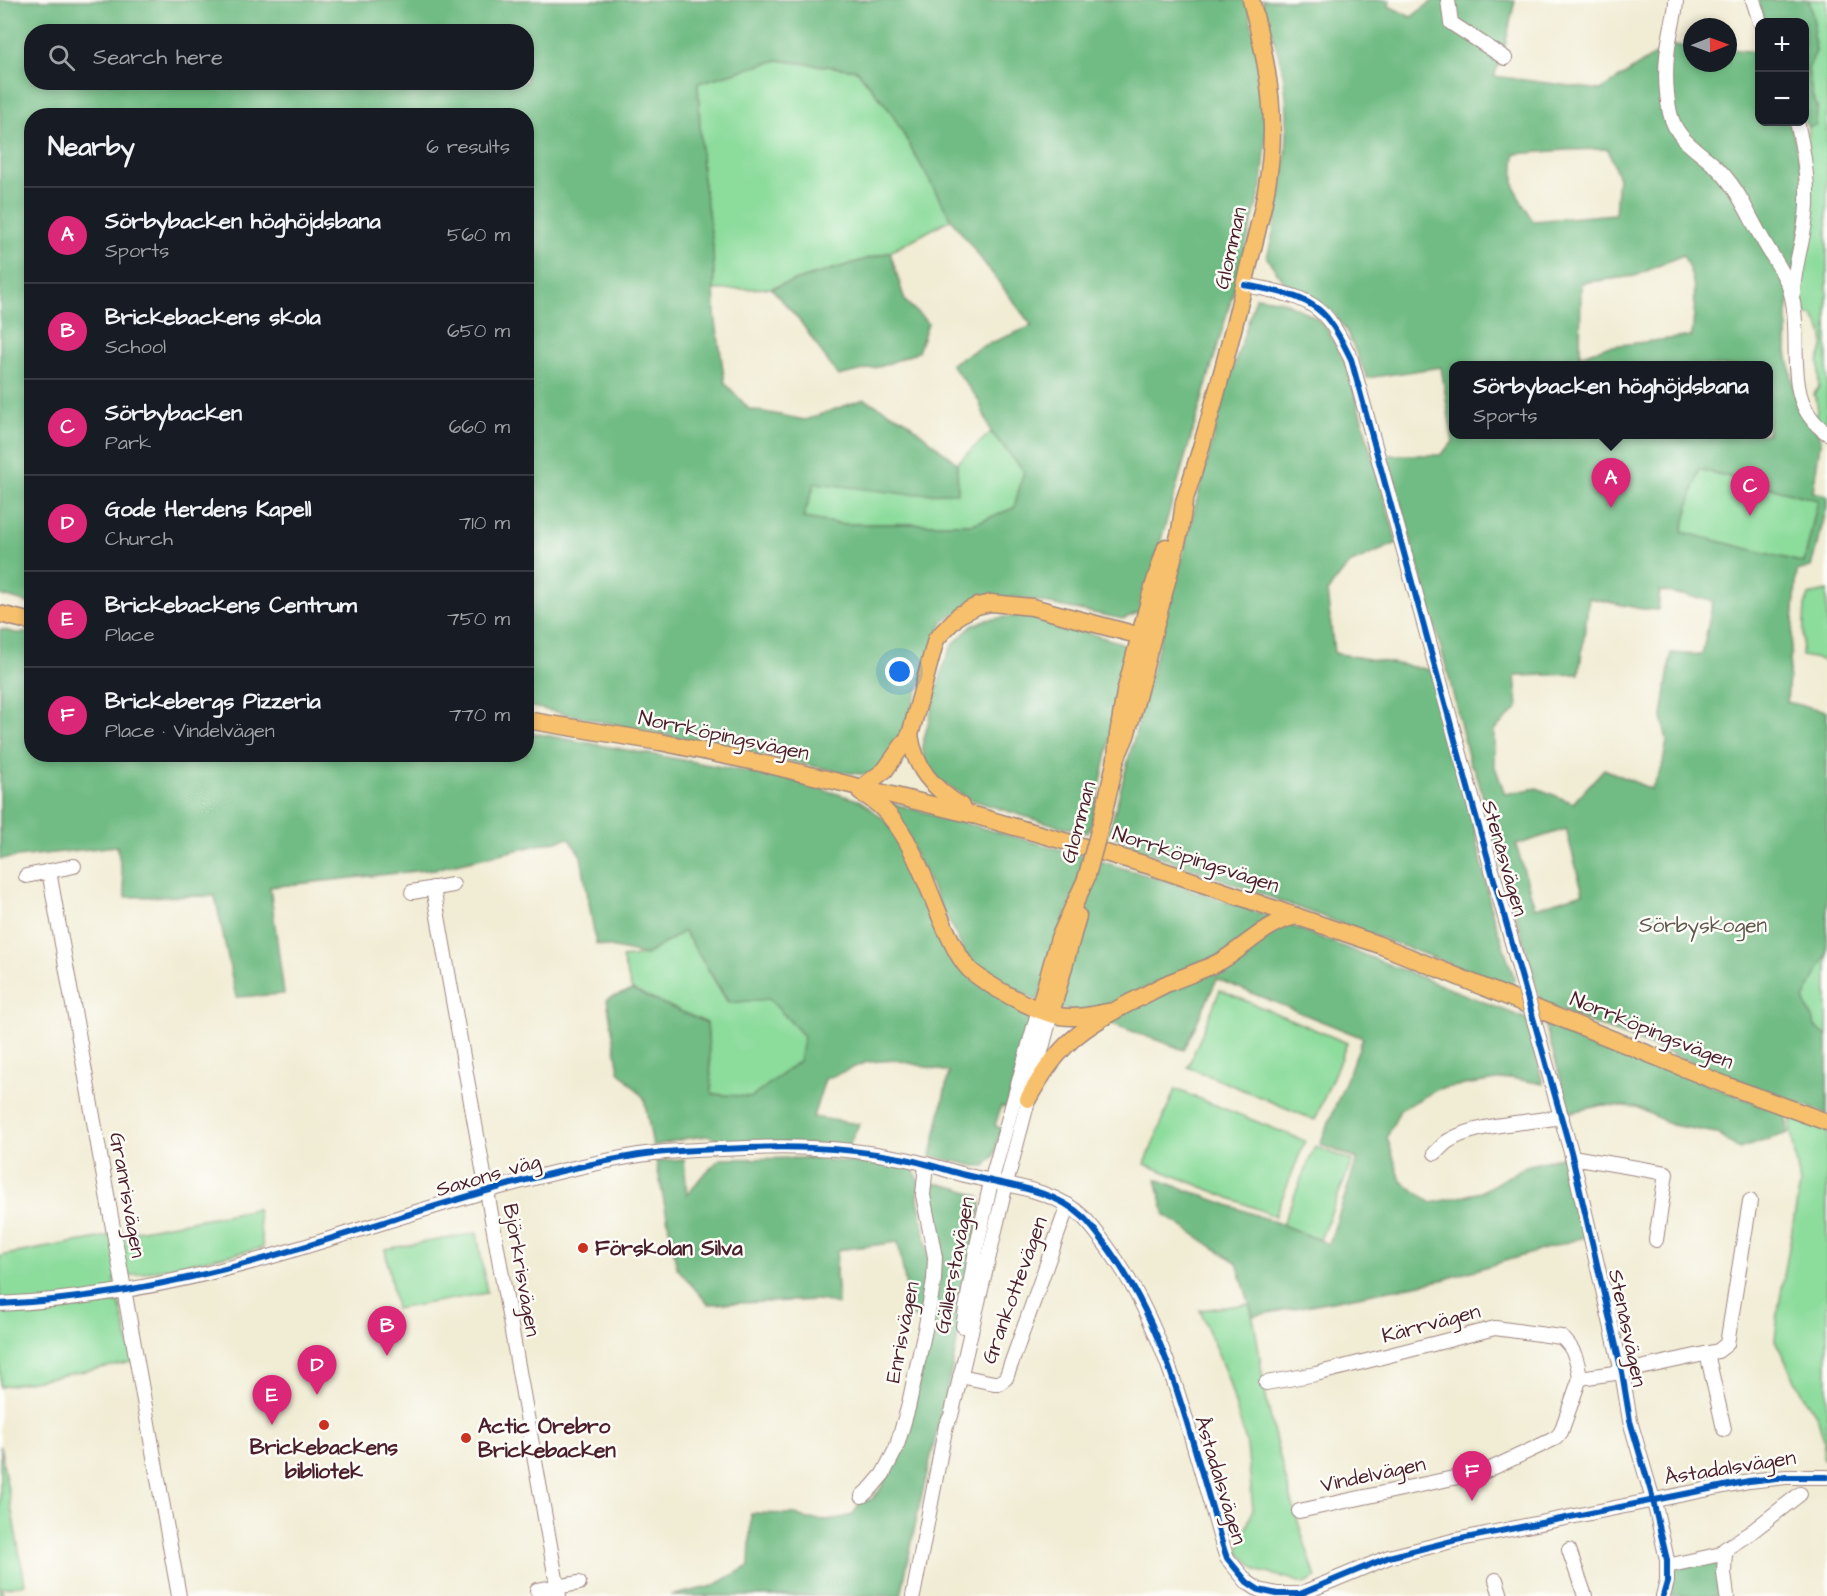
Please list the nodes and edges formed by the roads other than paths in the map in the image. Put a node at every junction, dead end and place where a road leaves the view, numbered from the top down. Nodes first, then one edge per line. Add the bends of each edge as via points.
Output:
1 (1251, 0) edge
2 (1448, 0) edge
3 (1676, 0) edge
4 (1753, 0) edge
5 (1759, 18) edge
6 (1505, 58) dead end
7 (1798, 126) edge
8 (1245, 285) junction
9 (1792, 307) junction
10 (1827, 433) edge
11 (0, 614) edge
12 (24, 620) edge
13 (1146, 637) junction
14 (534, 721) edge
15 (910, 735) junction
16 (842, 784) junction
17 (861, 788) junction
18 (977, 816) junction
19 (74, 866) dead end
20 (49, 872) junction
21 (26, 876) dead end
22 (453, 885) dead end
23 (433, 888) junction
24 (412, 892) dead end
25 (1296, 916) junction
26 (1045, 1011) junction
27 (1114, 1011) junction
28 (1028, 1099) junction
29 (1562, 1117) junction
30 (1827, 1122) edge
31 (1435, 1153) dead end
32 (1572, 1157) junction
33 (926, 1164) junction
34 (998, 1183) junction
35 (487, 1192) junction
36 (1750, 1202) dead end
37 (1068, 1205) junction
38 (1656, 1240) dead end
39 (124, 1291) junction
40 (0, 1304) edge
41 (1707, 1353) junction
42 (1622, 1372) junction
43 (960, 1376) junction
44 (1580, 1378) junction
45 (1266, 1383) dead end
46 (946, 1425) junction
47 (1724, 1429) dead end
48 (1827, 1477) edge
49 (1800, 1494) dead end
50 (862, 1496) dead end
51 (1653, 1501) junction
52 (1299, 1511) dead end
53 (1569, 1550) dead end
54 (1726, 1553) junction
55 (1667, 1566) junction
56 (1496, 1580) dead end
57 (579, 1583) dead end
58 (537, 1590) dead end
59 (558, 1592) edge
60 (1258, 1593) edge
61 (179, 1596) edge
62 (913, 1596) edge
63 (1500, 1596) edge
64 (1585, 1596) edge
65 (1663, 1596) edge
66 (1727, 1596) edge

1 - 8 main road, Glomman via 1268,74 1272,130 1267,184
2 - 6 street via 1451,23
3 - 9 street via 1667,58 1671,116 1692,150 1706,158 1731,185 1788,285
4 - 5 street
7 - 9 street via 1807,206
8 - 13 main road, Glomman via 1184,502 1161,560
8 - 29 street, Stenåsvägen, bridge via 1286,293 1310,304 1329,320 1352,360
9 - 10 street via 1801,401 1814,423
11 - 12 main road
13 - 15 main road via 1032,607 991,603 976,606 959,615 936,639
13 - 26 main road, Glomman, bridge via 1121,710 1116,759 1077,918
14 - 16 main road, Norrköpingsvägen via 660,742
15 - 17 main road via 885,770
15 - 18 main road via 917,763 928,781
16 - 17 main road, Norrköpingsvägen
16 - 26 main road via 876,800 899,828 954,947 970,970 998,989
17 - 18 main road, Norrköpingsvägen
18 - 25 main road, Norrköpingsvägen via 1136,861
19 - 20 street
20 - 21 street
20 - 39 street, Granrisvägen
22 - 23 street
23 - 24 street
23 - 35 street, Björkrisvägen
25 - 27 main road via 1271,925 1220,962
25 - 30 main road, Norrköpingsvägen via 1377,944
26 - 27 main road via 1071,1017
26 - 28 street, Gällerstavägen
26 - 34 street, Gällerstavägen
27 - 28 main road via 1082,1030 1065,1046
28 - 34 street, Gällerstavägen
29 - 31 street via 1464,1135 1449,1140
29 - 32 street, Stenåsvägen
32 - 38 street via 1666,1173
32 - 42 street, Stenåsvägen
33 - 34 street, Saxons väg
33 - 35 street, Saxons väg via 800,1147 709,1149 654,1153 600,1163
33 - 50 street, Enrisvägen via 923,1195 935,1257 926,1325 896,1449 883,1474
34 - 37 street, Åstadalsvägen
34 - 43 street, Gällerstavägen
34 - 46 street, Gällerstavägen via 976,1250 944,1414
35 - 39 street, Saxons väg via 211,1273
35 - 59 street, Björkrisvägen
36 - 41 street via 1727,1344
37 - 43 street, Grankottevägen via 1006,1378 994,1383
37 - 60 street, Åstadalsvägen via 1099,1235 1144,1308 1168,1363 1227,1558
39 - 40 street, Saxons väg
39 - 61 street, Granrisvägen
41 - 42 street
41 - 47 street
42 - 44 street
42 - 51 street, Stenåsvägen via 1630,1421
43 - 46 street, Gällerstavägen
44 - 45 street, Kärrvägen via 1579,1364 1562,1336 1495,1328
44 - 52 street, Vindelvägen via 1556,1438 1486,1471
46 - 62 street, Gällerstavägen
48 - 51 street, Åstadalsvägen via 1768,1479
49 - 54 street via 1725,1548
51 - 55 street, Stenåsvägen
51 - 60 street, Åstadalsvägen via 1422,1548 1362,1567 1300,1594
53 - 64 street
54 - 55 street
54 - 66 street
55 - 65 street, Stenåsvägen
56 - 63 street
57 - 59 street
58 - 59 street

